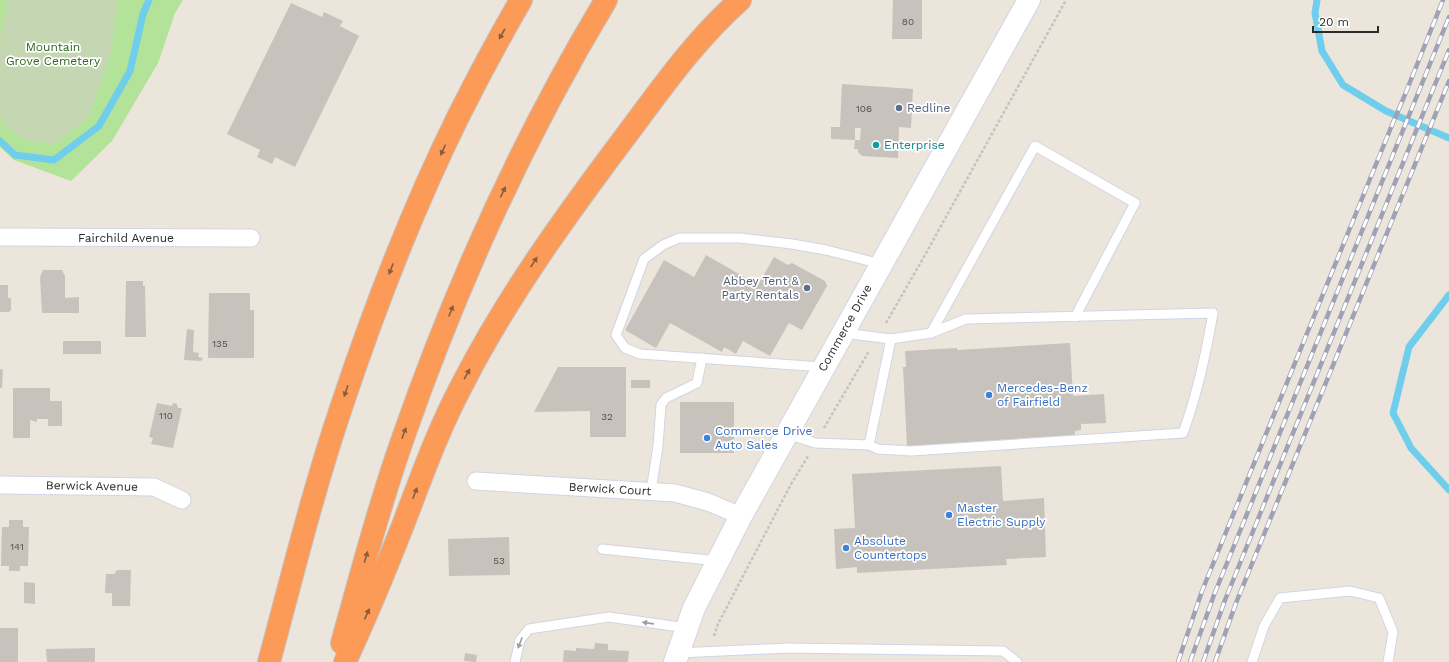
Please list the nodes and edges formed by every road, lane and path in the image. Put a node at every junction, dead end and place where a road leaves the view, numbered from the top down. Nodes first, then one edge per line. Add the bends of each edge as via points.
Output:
1 (521, 0) edge
2 (606, 0) edge
3 (740, 0) edge
4 (1028, 0) edge
5 (0, 237) edge
6 (251, 238) dead end
7 (881, 264) junction
8 (1075, 317) junction
9 (843, 333) junction
10 (931, 333) junction
11 (891, 339) junction
12 (702, 358) junction
13 (824, 367) junction
14 (787, 434) junction
15 (869, 445) junction
16 (476, 481) dead end
17 (0, 485) edge
18 (651, 492) junction
19 (182, 500) dead end
20 (741, 516) junction
21 (602, 549) dead end
22 (718, 561) junction
23 (687, 628) junction
24 (677, 657) edge
25 (269, 662) edge
26 (337, 662) edge
27 (345, 662) edge
28 (515, 662) edge
29 (1017, 662) edge
30 (1252, 662) edge
31 (1388, 662) edge

1 -> 25 highway via 458,118 386,283 338,416
26 -> 2 highway via 400,447 454,303 520,156
27 -> 3 highway via 370,607 431,451 461,386 496,321 574,205 673,73 696,44
4 - 7 main road, Commerce Drive
5 - 6 street, Fairchild Avenue
7 - 9 main road, Commerce Drive
7 - 12 lane via 826,250 740,238 679,238 663,245 644,259 616,335 625,348 640,354
8 - 10 lane via 966,319
8 - 10 lane via 1135,203 1035,146
8 - 15 lane via 1213,314 1190,414 1183,433 912,451 878,449
9 - 11 lane
9 - 13 main road, Commerce Drive
10 - 11 lane
11 - 15 lane
12 - 13 lane
12 - 18 lane via 697,383 666,398 661,405
13 - 14 main road, Commerce Drive
14 - 15 lane via 816,443
14 - 20 main road, Commerce Drive
16 - 18 street, Berwick Court
17 - 19 street, Berwick Avenue via 154,487
18 - 20 street, Berwick Court via 675,493 708,502
20 - 22 main road, Commerce Drive
21 - 22 lane
22 - 23 main road, Commerce Drive via 694,608
23 - 24 main road, Commerce Drive
23 -> 28 lane via 609,617 529,629 520,640
24 - 29 lane via 787,648 1003,651
30 - 31 lane via 1264,626 1280,598 1350,590 1379,598 1393,632

